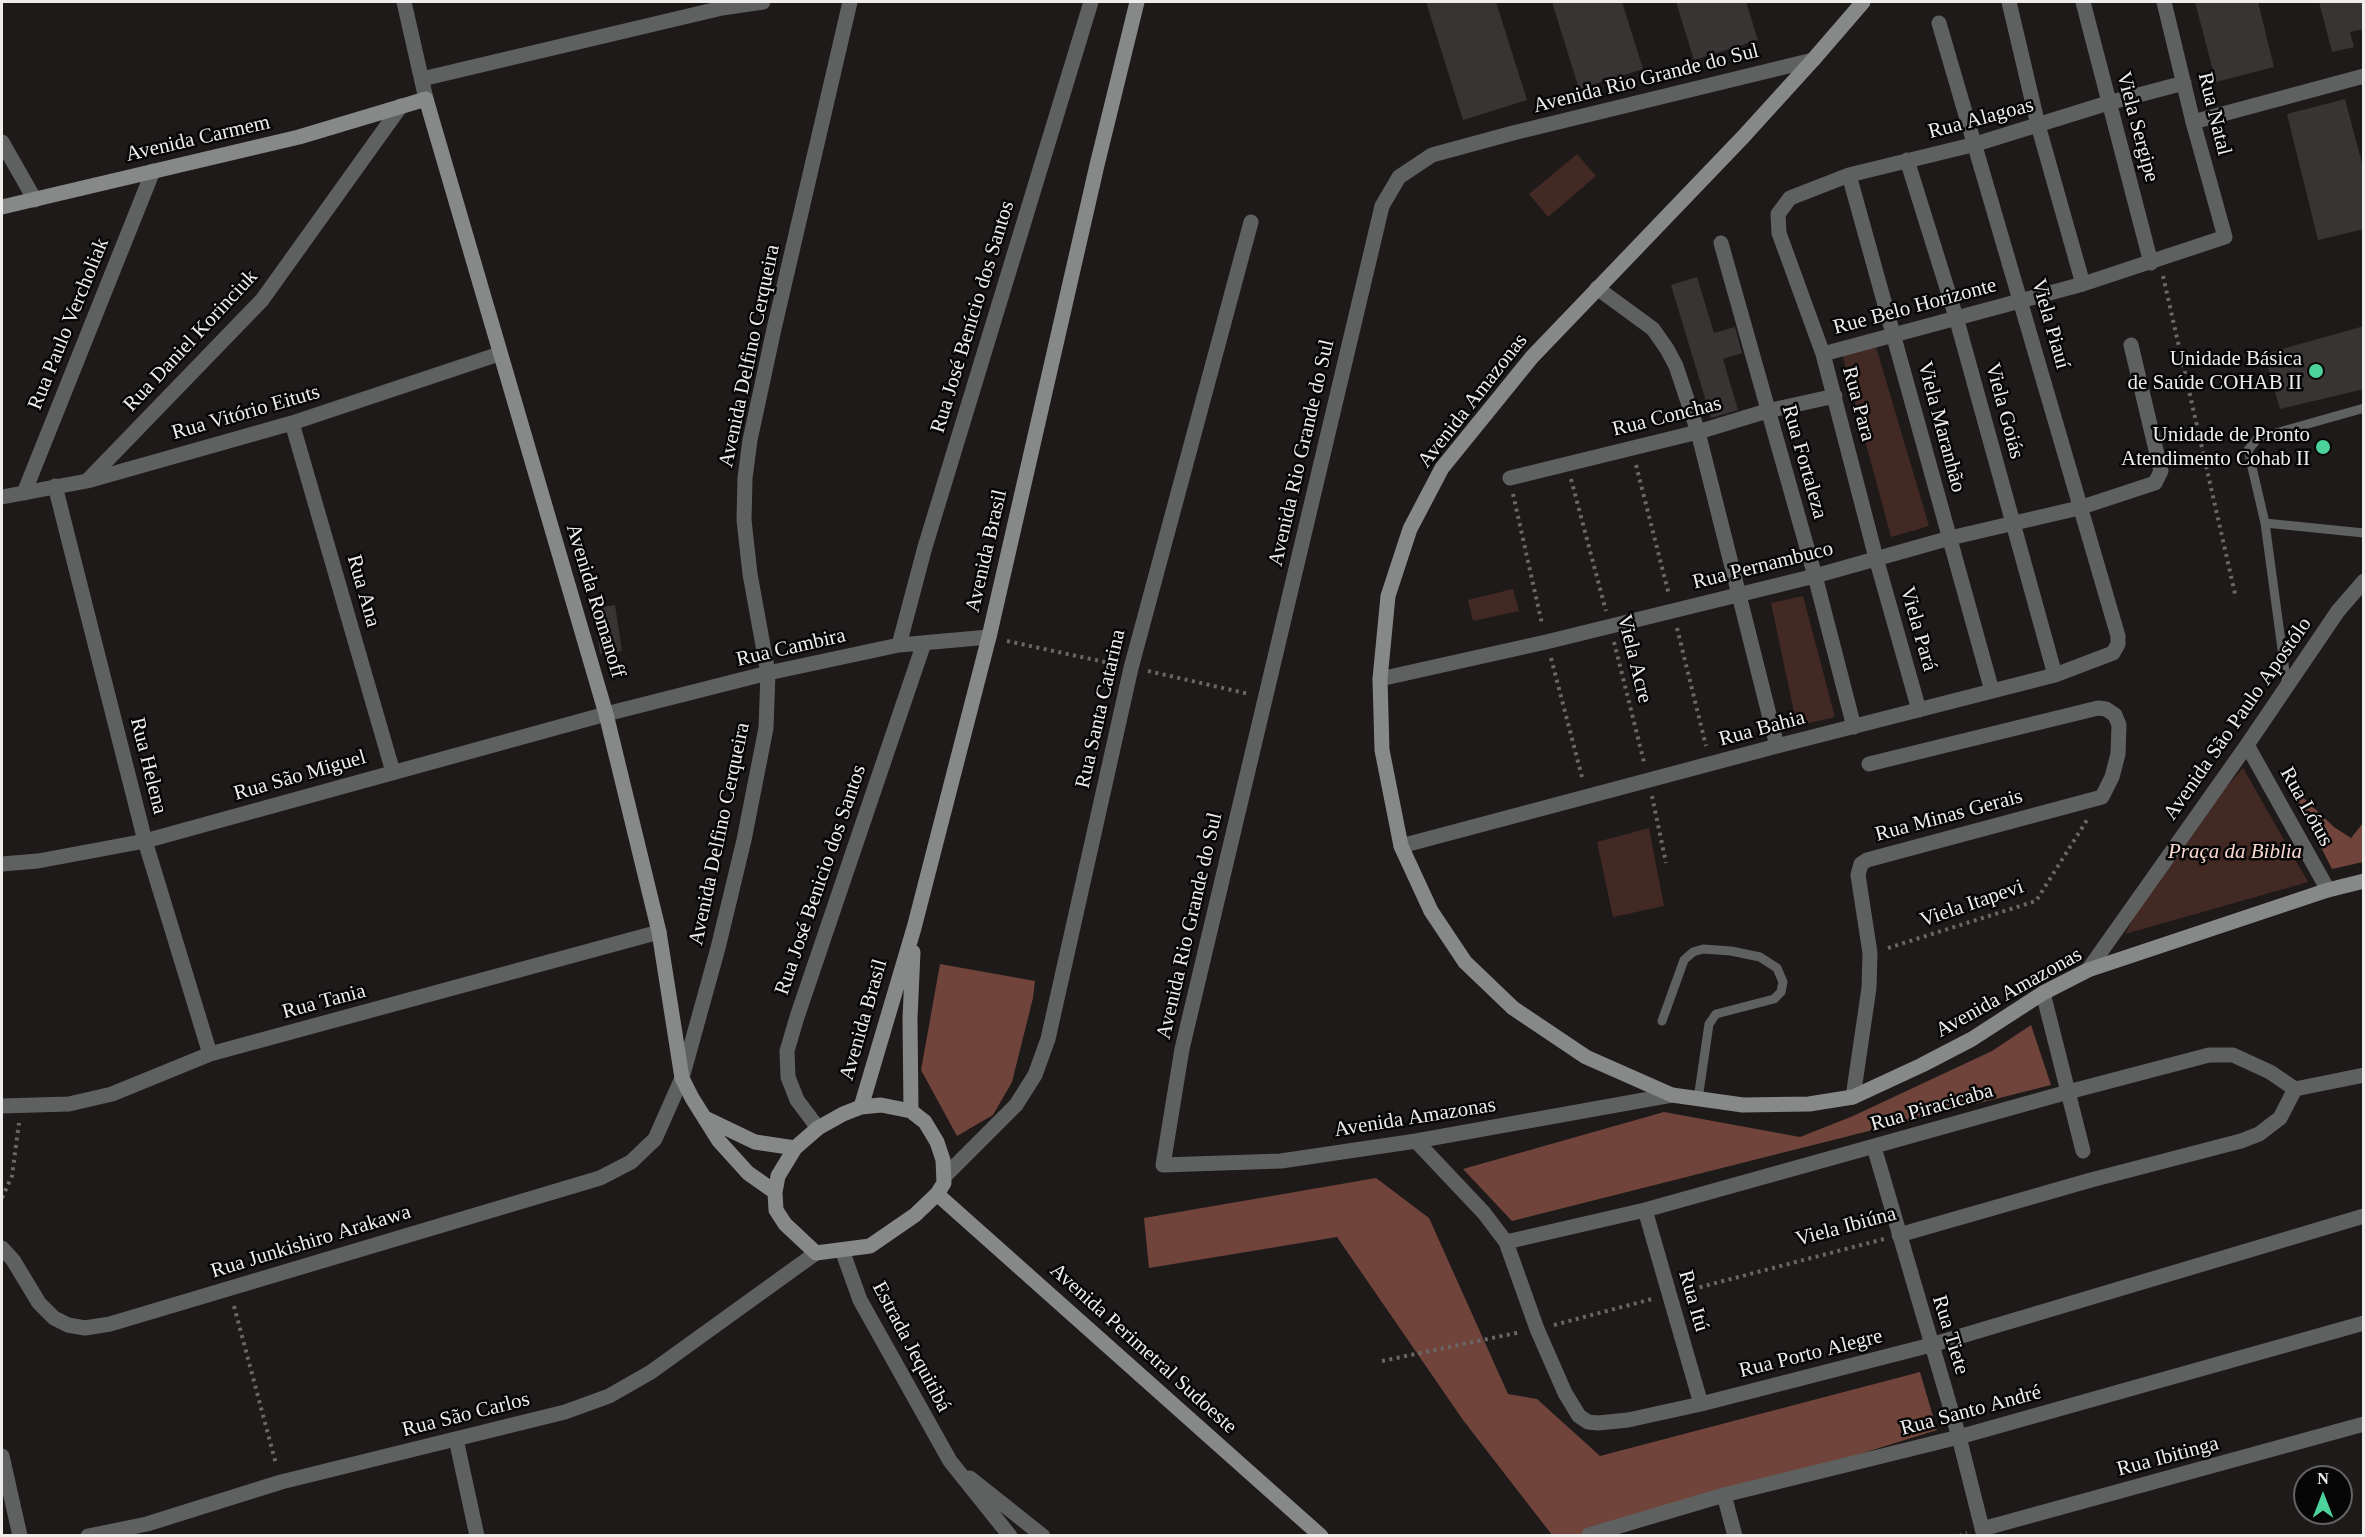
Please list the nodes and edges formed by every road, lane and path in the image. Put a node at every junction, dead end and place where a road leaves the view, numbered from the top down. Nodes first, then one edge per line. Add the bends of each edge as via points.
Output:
1 (404, 2) edge
2 (763, 2) edge
3 (850, 2) edge
4 (1091, 2) edge
5 (1137, 2) edge
6 (1863, 2) edge
7 (2009, 2) edge
8 (2083, 2) edge
9 (2164, 2) edge
10 (1940, 23) dead end
11 (1814, 60) junction
12 (2364, 76) edge
13 (422, 79) junction
14 (2184, 83) junction
15 (426, 99) junction
16 (2108, 103) junction
17 (401, 106) junction
18 (2193, 122) junction
19 (2038, 125) junction
20 (2, 142) edge
21 (1976, 144) junction
22 (1907, 160) junction
23 (153, 171) junction
24 (1849, 175) junction
25 (1790, 198) joint
26 (35, 200) junction
27 (2, 207) edge
28 (1251, 222) dead end
29 (2225, 237) joint
30 (1721, 243) dead end
31 (2155, 262) junction
32 (2082, 284) junction
33 (1597, 288) junction
34 (2022, 300) junction
35 (1956, 317) junction
36 (1894, 333) junction
37 (2131, 345) dead end
38 (499, 354) junction
39 (1823, 354) junction
40 (1835, 396) junction
41 (2364, 408) edge
42 (1767, 411) junction
43 (292, 423) junction
44 (1698, 432) junction
45 (1567, 464) junction
46 (1510, 478) dead end
47 (87, 481) junction
48 (56, 486) junction
49 (24, 493) junction
50 (2, 497) edge
51 (2079, 508) junction
52 (2012, 523) junction
53 (2265, 523) junction
54 (2364, 533) edge
55 (1950, 538) junction
56 (1876, 558) junction
57 (1815, 576) junction
58 (2364, 581) edge
59 (1737, 595) junction
60 (2236, 598) dead end
61 (1610, 626) junction
62 (2118, 636) joint
63 (989, 637) junction
64 (924, 643) junction
65 (899, 645) junction
66 (768, 673) junction
67 (2055, 675) junction
68 (1380, 679) junction
69 (2287, 686) junction
70 (1992, 691) junction
71 (1919, 710) junction
72 (606, 714) junction
73 (1854, 727) junction
74 (2247, 745) junction
75 (1777, 746) junction
76 (1869, 764) dead end
77 (393, 772) junction
78 (1648, 780) junction
79 (2102, 797) junction
80 (145, 841) junction
81 (1401, 846) junction
82 (1666, 863) dead end
83 (2, 864) edge
84 (2364, 881) edge
85 (2328, 890) junction
86 (914, 928) junction
87 (659, 932) junction
88 (1870, 953) junction
89 (2088, 970) junction
90 (2043, 993) junction
91 (1662, 1021) dead end
92 (210, 1054) junction
93 (2364, 1075) edge
94 (682, 1078) junction
95 (2295, 1089) junction
96 (2068, 1092) junction
97 (1672, 1095) junction
98 (1853, 1097) junction
99 (1698, 1099) junction
100 (2, 1106) edge
101 (21, 1107) junction
102 (861, 1107) junction
103 (911, 1111) junction
104 (705, 1118) junction
105 (818, 1128) junction
106 (655, 1139) joint
107 (1416, 1141) junction
108 (1874, 1147) junction
109 (795, 1148) junction
110 (2083, 1150) dead end
111 (1163, 1165) joint
112 (945, 1176) junction
113 (775, 1192) junction
114 (937, 1194) junction
115 (2, 1198) edge
116 (1646, 1210) junction
117 (2364, 1216) edge
118 (1899, 1235) junction
119 (1506, 1242) junction
120 (2, 1248) edge
121 (842, 1250) junction
122 (816, 1253) junction
123 (229, 1288) junction
124 (1669, 1295) junction
125 (2364, 1323) edge
126 (1537, 1329) junction
127 (1931, 1345) junction
128 (1382, 1360) dead end
129 (1701, 1404) junction
130 (2364, 1425) edge
131 (1959, 1437) junction
132 (456, 1439) junction
133 (2, 1456) edge
134 (950, 1461) junction
135 (281, 1482) junction
136 (1724, 1495) junction
137 (147, 1530) edge
138 (1983, 1532) edge
139 (474, 1535) edge
140 (1589, 1535) edge
141 (20, 1536) edge
142 (88, 1536) edge
143 (1010, 1536) edge
144 (1043, 1536) edge
145 (1322, 1536) edge
146 (1735, 1536) edge

1 - 13 street, Avenida Romanoff
2 - 13 street via 722,8
3 - 66 street, Avenida Delfino Cerqueira via 774,329 745,478 744,520 750,574
4 - 65 street, Rua José Benício dos Santos via 925,547
5 - 63 street, Avenida Brasil
6 - 11 street, Avenida Amazonas
7 - 19 street
8 - 16 street, Viela Sergipe
9 - 14 street, Rua Natal
10 - 21 street, Viela Piauí
11 - 33 street, Avenida Amazonas
11 - 111 street, Avenida Rio Grande do Sul via 1432,155 1399,177 1382,206 1182,1049
12 - 18 street
13 - 15 street, Avenida Romanoff
14 - 16 street, Rua Alagoas
14 - 18 street, Rua Natal
15 - 17 street
15 - 38 street, Avenida Romanoff
16 - 19 street, Rua Alagoas
16 - 31 street, Viela Sergipe
17 - 23 street, Avenida Carmem via 299,137
17 - 47 street, Rua Daniel Korinciuk via 262,300
18 - 29 street, Rua Natal
19 - 21 street, Rua Alagoas
19 - 32 street
20 - 26 street
21 - 22 street, Rua Alagoas
21 - 34 street, Viela Piauí
22 - 24 street, Rua Alagoas
22 - 35 street, Viela Goiás
23 - 26 street, Avenida Carmem
23 - 49 street, Rua Paulo Vercholiak
24 - 25 street, Rua Alagoas
24 - 36 street, Viela Maranhão
25 - 39 street, Rua Para via 1778,214 1779,233
26 - 27 street, Avenida Carmem
28 - 112 street, Rua Santa Catarina via 1131,668 1048,1040 1035,1075 1016,1105
29 - 31 street, Rue Belo Horizonte
30 - 42 street, Rua Fortaleza
31 - 32 street, Rue Belo Horizonte
31 - 60 path
32 - 34 street, Rue Belo Horizonte
33 - 44 street via 1653,329 1667,348
33 - 68 street, Avenida Amazonas via 1532,357 1442,468 1410,529 1388,596
34 - 35 street, Rue Belo Horizonte
34 - 51 street, Viela Piauí
35 - 36 street, Rue Belo Horizonte
35 - 52 street, Viela Goiás
36 - 39 street, Rue Belo Horizonte
36 - 55 street, Viela Maranhão
37 - 51 street, Rua Pernambuco via 2161,471 2155,483
38 - 43 street, Rua Vitório Eituts
38 - 72 street, Avenida Romanoff
39 - 40 street, Rua Para
40 - 42 street, Rua Conchas
40 - 56 street, Rua Para
41 - 53 lane via 2258,438 2248,450 2248,457
42 - 44 street, Rua Conchas
42 - 57 street, Rua Fortaleza
43 - 47 street, Rua Vitório Eituts
43 - 77 street, Rua Ana
44 - 45 street, Rua Conchas
44 - 59 street
45 - 46 street, Rua Conchas
45 - 61 path, Viela Acre
47 - 48 street, Rua Vitório Eituts
48 - 49 street, Rua Vitório Eituts
48 - 80 street, Rua Helena
49 - 50 street, Rua Vitório Eituts
51 - 52 street, Rua Pernambuco
51 - 62 street, Viela Piauí
52 - 55 street, Rua Pernambuco
52 - 67 street, Viela Goiás
53 - 54 lane
53 - 69 lane
55 - 56 street, Rua Pernambuco
55 - 70 street, Viela Maranhão
56 - 57 street, Rua Pernambuco
56 - 71 street, Viela Pará
57 - 59 street, Rua Pernambuco
57 - 73 street, Rua Fortaleza
58 - 69 street, Avenida São Paulo Apostólo via 2338,611
59 - 61 street, Rua Pernambuco
59 - 75 street
61 - 68 street, Rua Pernambuco
61 - 78 path, Viela Acre
62 - 67 street, Rua Bahia via 2109,657
63 - 64 street, Rua Cambira
63 - 86 street, Avenida Brasil
64 - 65 street, Rua Cambira
64 - 105 street, Rua José Benicio dos Santos via 788,1051 788,1077 797,1100
65 - 66 street, Rua Cambira
66 - 72 street, Rua Cambira
66 - 94 street, Avenida Delfino Cerqueira via 766,728 744,840
67 - 70 street, Rua Bahia
68 - 81 street, Avenida Amazonas via 1382,750
69 - 74 street, Avenida São Paulo Apostólo
70 - 71 street, Rua Bahia
71 - 73 street, Rua Bahia
72 - 77 street, Rua São Miguel
72 - 87 street, Avenida Romanoff
73 - 75 street, Rua Bahia
74 - 85 street, Rua Lótus
74 - 89 street, Avenida São Paulo Apostólo
75 - 78 street, Rua Bahia
76 - 79 street via 2106,709 2115,715 2119,725 2118,754
77 - 80 street, Rua São Miguel
78 - 81 street, Rua Bahia
78 - 82 path, Viela Acre
79 - 88 path, Viela Itapevi via 2036,901
79 - 88 street, Rua Minas Gerais via 1861,864 1858,875
80 - 83 street, Rua São Miguel
80 - 92 street, Rua Helena
81 - 97 street, Avenida Amazonas via 1431,911 1465,962 1513,1008 1586,1056
84 - 85 street, Avenida Amazonas
85 - 89 street, Avenida Amazonas
86 - 102 street, Avenida Brasil
86 - 103 street
87 - 92 street, Rua Tania
87 - 94 street, Avenida Romanoff
88 - 98 street, Rua Minas Gerais via 1869,988
89 - 90 street, Avenida Amazonas
90 - 96 street
90 - 98 street, Avenida Amazonas via 1972,1040
91 - 99 lane via 1684,960 1693,952 1731,951 1760,957 1777,968 1784,982 1774,999 1716,1014 1709,1024
92 - 101 street, Rua Tania via 112,1094 69,1104
93 - 95 street
94 - 104 street, Avenida Romanoff
94 - 106 street, Avenida Delfino Cerqueira
95 - 96 street, Rua Piracicaba via 2233,1055 2208,1055
95 - 118 street, Viela Ibiúna via 2280,1118 2259,1134 2241,1141
96 - 108 street, Rua Piracicaba
96 - 110 street
97 - 99 street, Avenida Amazonas
97 - 107 street, Avenida Amazonas
98 - 99 street, Avenida Amazonas via 1809,1104 1761,1105
100 - 101 street, Rua Tania
101 - 115 path via 12,1176
102 - 103 street via 881,1105
102 - 105 street
103 - 112 street via 926,1122 937,1142
104 - 109 street via 755,1142
104 - 113 street, Avenida Romanoff via 732,1157
105 - 109 street
106 - 123 street, Rua Junkishiro Arakawa via 631,1162 600,1178
107 - 111 street, Avenida Amazonas via 1281,1161
107 - 119 street, Rua Porto Alegre
108 - 116 street, Rua Piracicaba
108 - 118 street, Rua Tiete
109 - 113 street via 778,1176
112 - 114 street
113 - 122 street via 776,1210 785,1224
114 - 121 street via 915,1215 870,1246
114 - 145 street, Avenida Perimetral Sudoeste
116 - 119 street, Rua Piracicaba
116 - 124 street, Rua Itú
117 - 127 street, Rua Porto Alegre
118 - 124 path, Viela Ibiúna
118 - 127 street, Rua Tiete
119 - 126 street, Rua Porto Alegre
120 - 123 street, Rua Junkishiro Arakawa via 39,1303 54,1318 85,1328
121 - 122 street
121 - 134 street, Estrada Jequitibá via 860,1300
122 - 132 street, Rua São Carlos via 651,1372 609,1396 565,1412
123 - 135 path
124 - 126 path, Viela Ibiúna
124 - 129 street, Rua Itú
125 - 131 street, Rua Santo André
126 - 128 path, Viela Ibiúna
126 - 129 street, Rua Porto Alegre via 1569,1400 1588,1422 1628,1420
127 - 129 street, Rua Porto Alegre
127 - 131 street, Rua Tiete
130 - 138 street, Rua Ibitinga
131 - 136 street, Rua Santo André
131 - 138 street, Rua Tiete
132 - 135 street, Rua São Carlos
132 - 139 street
133 - 141 street
134 - 143 street, Estrada Jequitibá
134 - 144 street, Estrada Jequitibá
135 - 137 street, Rua São Carlos
136 - 140 street, Rua Santo André
136 - 146 street
137 - 142 street, Rua São Carlos

